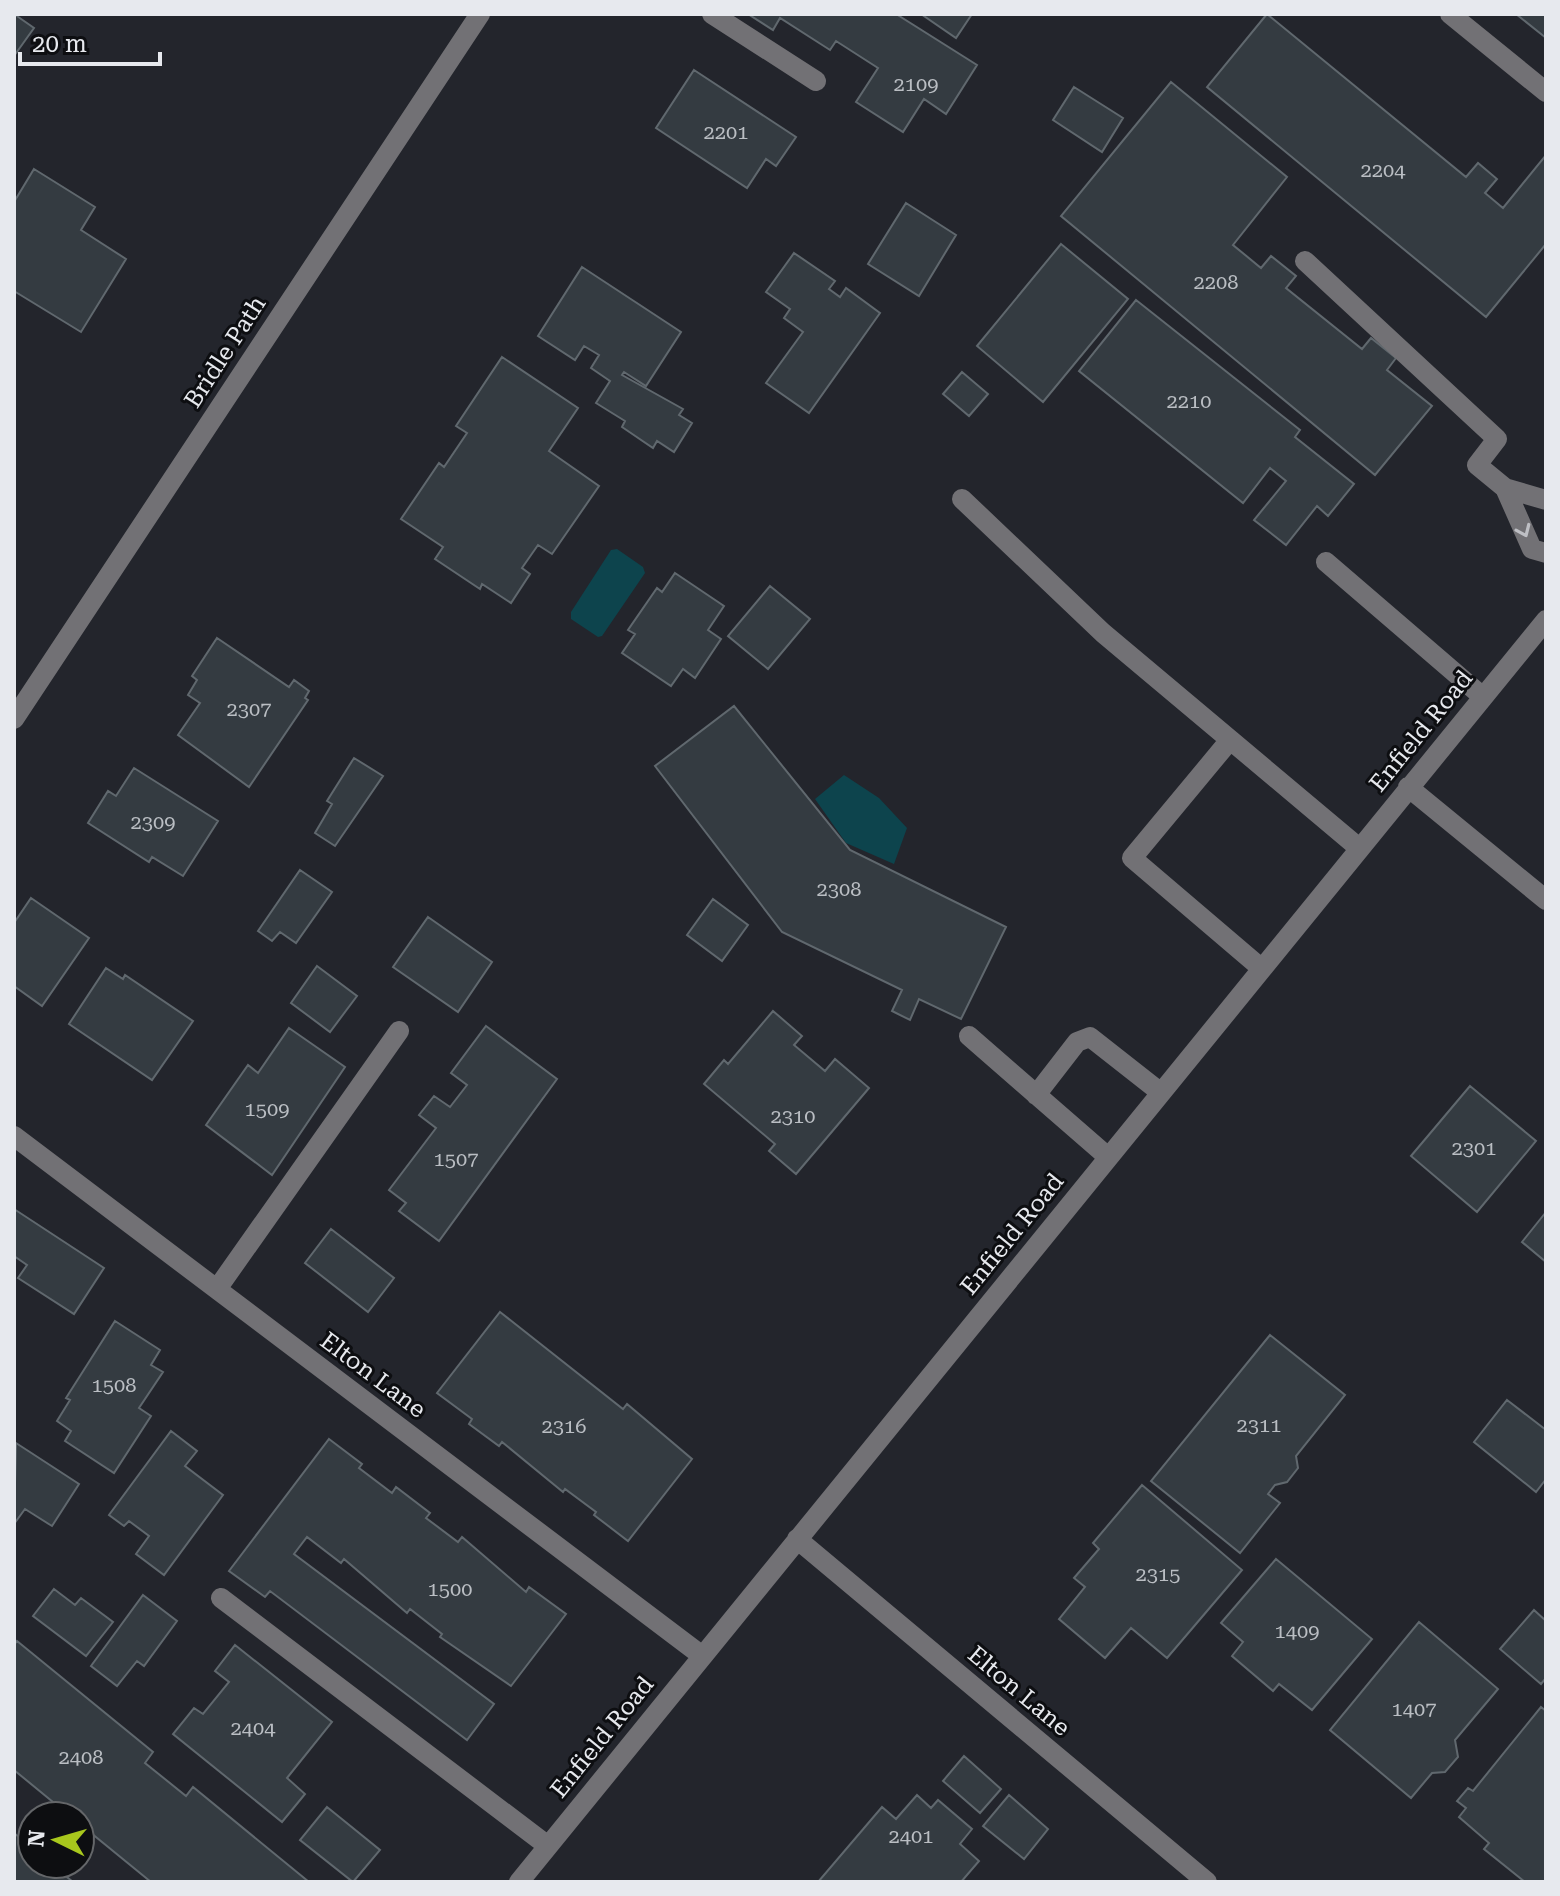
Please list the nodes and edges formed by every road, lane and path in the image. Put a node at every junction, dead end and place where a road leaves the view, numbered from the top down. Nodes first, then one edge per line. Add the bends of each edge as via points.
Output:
1 (480, 14) edge
2 (712, 14) edge
3 (1450, 14) edge
4 (816, 81) dead end
5 (1546, 92) edge
6 (1305, 261) dead end
7 (1505, 488) junction
8 (962, 499) dead end
9 (1546, 500) edge
10 (1546, 553) edge
11 (1326, 562) dead end
12 (1546, 620) edge
13 (1483, 697) junction
14 (14, 719) edge
15 (1230, 740) junction
16 (1408, 787) junction
17 (1359, 848) junction
18 (1546, 900) edge
19 (1261, 968) junction
20 (399, 1031) dead end
21 (969, 1036) dead end
22 (1160, 1092) junction
23 (1036, 1095) junction
24 (14, 1136) edge
25 (1108, 1157) junction
26 (217, 1289) junction
27 (797, 1539) junction
28 (221, 1598) dead end
29 (701, 1655) junction
30 (548, 1846) junction
31 (519, 1882) edge
32 (1207, 1882) edge

1 - 14 street, Bridle Path
2 - 4 street
3 - 5 street
6 - 7 street via 1497,439 1477,465
7 - 9 street
7 -> 10 street via 1532,549
8 - 15 street via 1103,633
11 - 13 street
12 - 13 street, Enfield Road
13 - 16 street, Enfield Road
15 - 17 street
15 - 19 street via 1132,858
16 - 17 street, Enfield Road
16 - 18 street
17 - 19 street, Enfield Road
19 - 22 street, Enfield Road
20 - 26 street
21 - 23 street
22 - 23 street via 1090,1037 1077,1042
22 - 25 street, Enfield Road
23 - 25 street
24 - 26 street, Elton Lane
25 - 27 street, Enfield Road
26 - 29 street, Elton Lane
27 - 29 street, Enfield Road
27 - 32 street, Elton Lane
28 - 30 street
29 - 30 street, Enfield Road
30 - 31 street, Enfield Road

